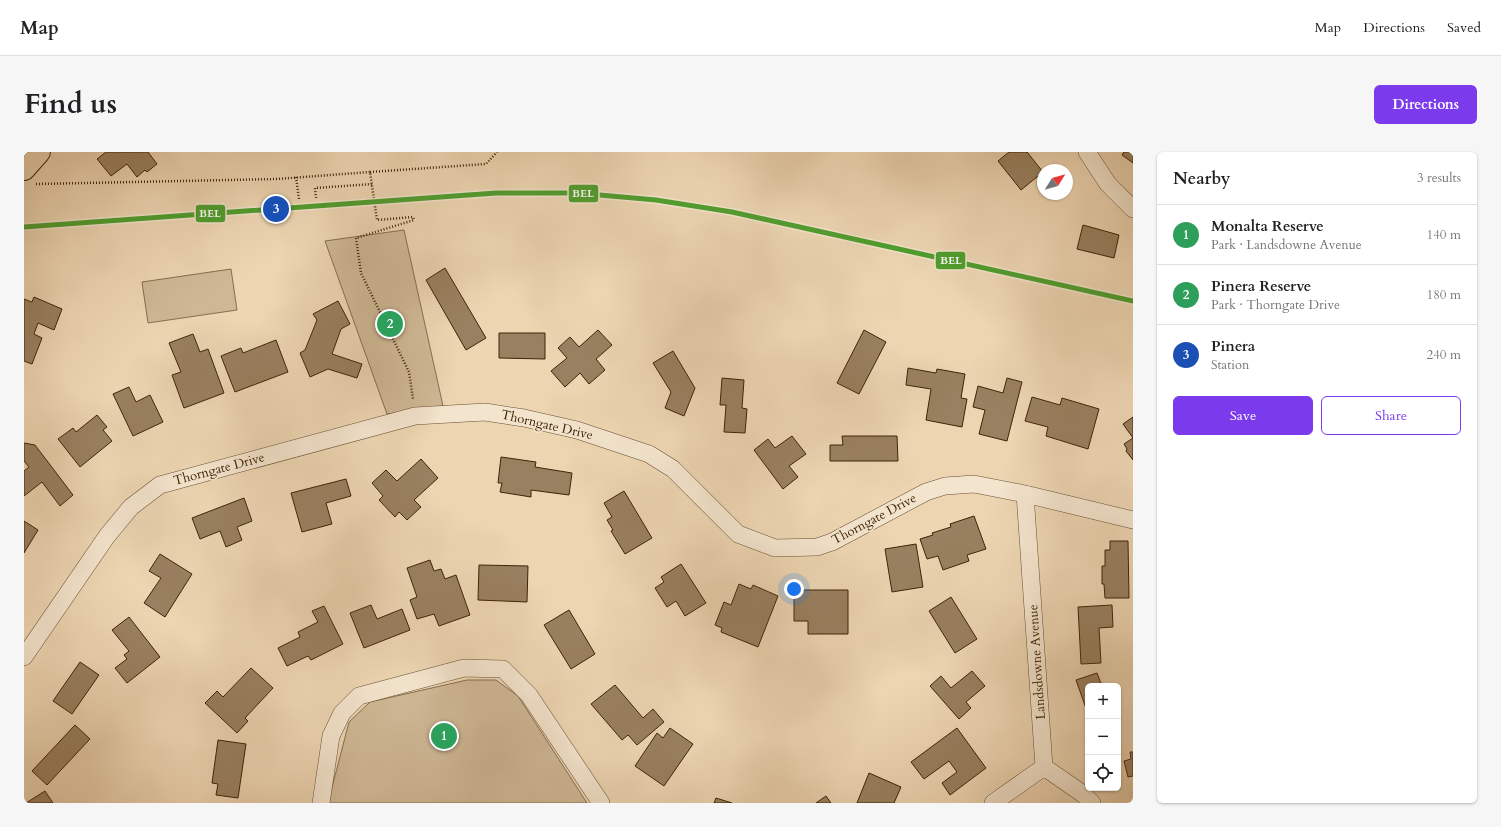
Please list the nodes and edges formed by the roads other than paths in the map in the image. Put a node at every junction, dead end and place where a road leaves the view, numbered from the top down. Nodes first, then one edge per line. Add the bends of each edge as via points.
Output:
1 (1087, 152) edge
2 (1133, 208) edge
3 (1025, 494) junction
4 (1133, 520) edge
5 (24, 658) edge
6 (1044, 767) junction
7 (320, 803) edge
8 (601, 803) edge
9 (993, 803) edge
10 (1092, 803) edge

1 - 2 street via 1108,184
3 - 4 street, Thorngate Drive
3 - 5 street, Thorngate Drive via 974,484 945,486 926,492 832,542 817,547 775,548 738,534 673,469 649,454 577,430 524,418 485,412 415,416 160,485 131,507 107,536
3 - 6 street, Landsdowne Avenue
6 - 9 street
6 - 10 street
7 - 8 street via 331,736 342,713 359,696 464,668 503,669 529,695

